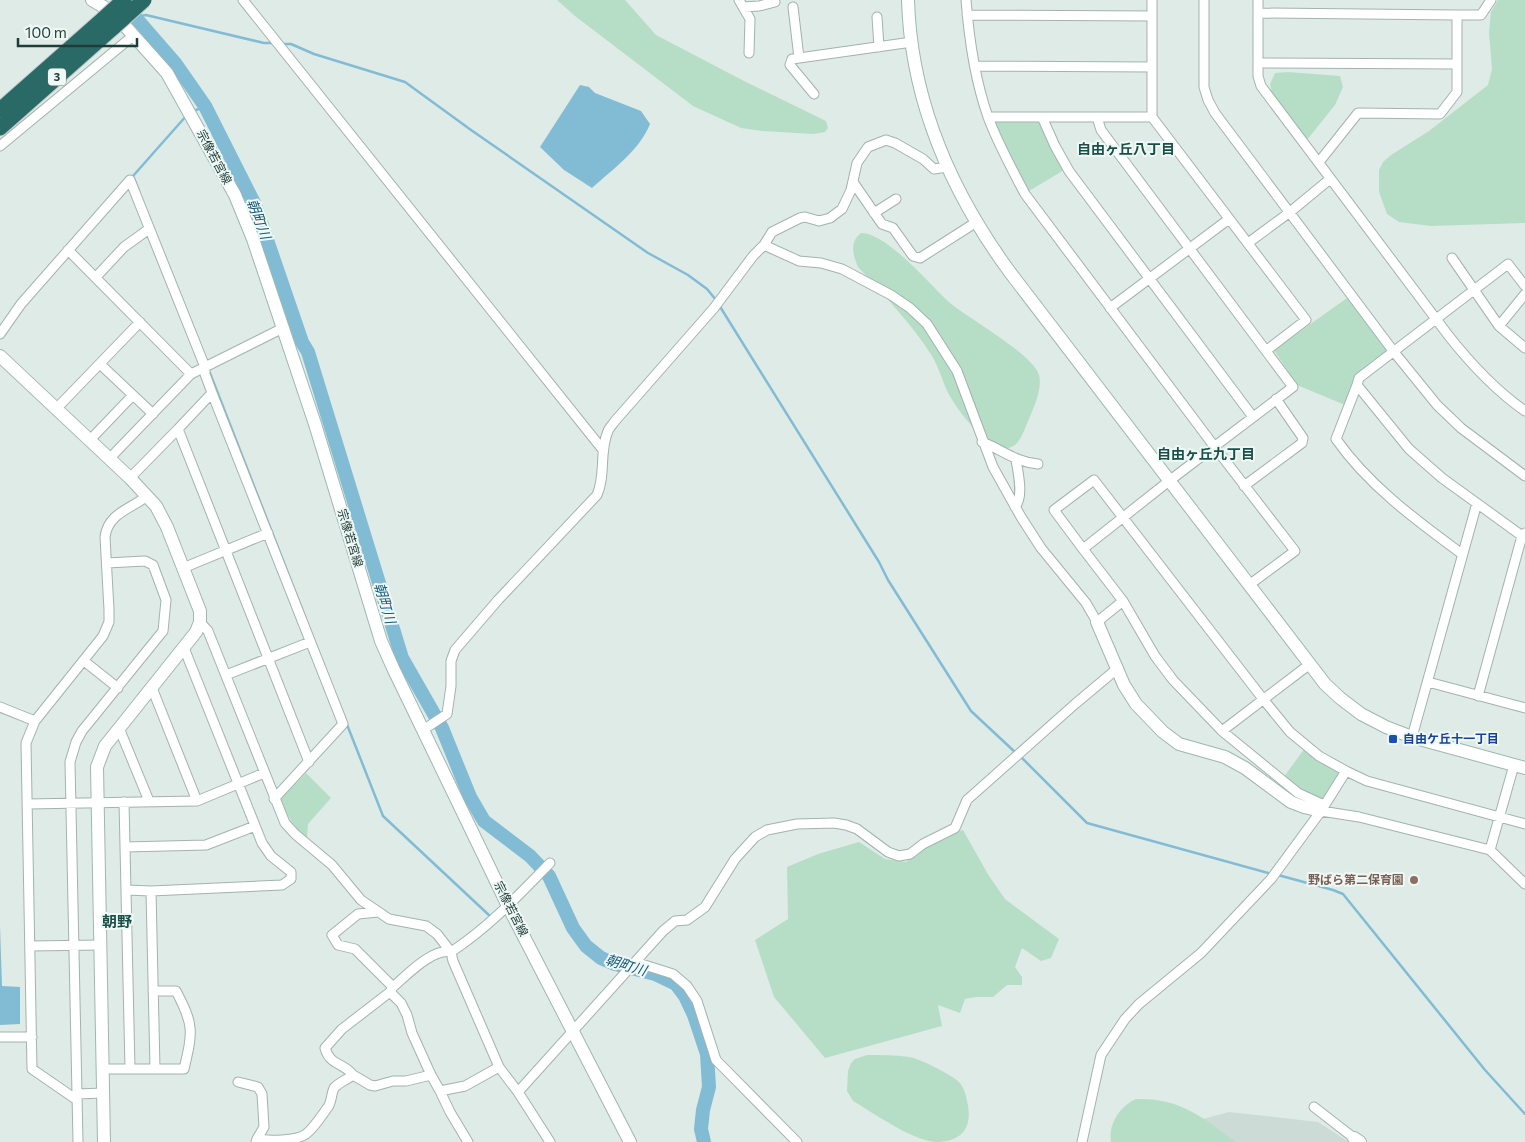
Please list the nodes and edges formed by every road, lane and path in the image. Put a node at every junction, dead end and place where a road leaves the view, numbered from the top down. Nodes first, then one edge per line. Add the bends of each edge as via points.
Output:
1 (92, 0) edge
2 (124, 0) edge
3 (144, 0) edge
4 (244, 0) edge
5 (908, 0) edge
6 (966, 0) edge
7 (1152, 0) edge
8 (1204, 0) edge
9 (1258, 0) edge
10 (1490, 0) edge
11 (775, 2) dead end
12 (741, 3) edge
13 (793, 7) dead end
14 (1258, 13) junction
15 (967, 15) junction
16 (1458, 15) junction
17 (1152, 16) junction
18 (877, 17) dead end
19 (109, 22) junction
20 (134, 35) junction
21 (912, 42) junction
22 (879, 47) junction
23 (750, 53) dead end
24 (798, 58) junction
25 (1258, 63) junction
26 (1457, 64) junction
27 (975, 66) junction
28 (1152, 67) junction
29 (814, 94) dead end
30 (0, 110) edge
31 (988, 117) junction
32 (1042, 117) junction
33 (1097, 117) junction
34 (1152, 117) junction
35 (0, 128) edge
36 (0, 146) edge
37 (1318, 162) junction
38 (947, 167) junction
39 (1330, 180) junction
40 (853, 182) junction
41 (896, 199) dead end
42 (1290, 212) junction
43 (874, 213) junction
44 (1230, 219) junction
45 (976, 223) junction
46 (149, 229) junction
47 (1248, 243) junction
48 (764, 245) junction
49 (1189, 248) junction
50 (68, 250) junction
51 (1452, 258) dead end
52 (96, 277) junction
53 (1150, 278) junction
54 (1525, 286) edge
55 (1474, 291) junction
56 (1525, 294) edge
57 (1110, 308) junction
58 (1436, 319) junction
59 (140, 322) junction
60 (1499, 326) junction
61 (283, 328) junction
62 (0, 334) edge
63 (1525, 348) edge
64 (1267, 350) junction
65 (1394, 352) junction
66 (0, 356) edge
67 (100, 364) junction
68 (205, 367) junction
69 (191, 374) junction
70 (1357, 386) junction
71 (212, 393) junction
72 (133, 395) junction
73 (1276, 400) junction
74 (56, 409) junction
75 (1525, 411) edge
76 (153, 414) junction
77 (1253, 417) junction
78 (178, 429) junction
79 (89, 441) junction
80 (982, 442) junction
81 (1214, 446) junction
82 (603, 450) junction
83 (109, 459) junction
84 (1016, 460) junction
85 (1038, 464) dead end
86 (1525, 476) edge
87 (130, 478) junction
88 (1169, 480) junction
89 (1244, 486) junction
90 (147, 496) junction
91 (1477, 503) junction
92 (1015, 507) junction
93 (1122, 518) junction
94 (268, 533) junction
95 (1524, 535) edge
96 (1083, 549) junction
97 (226, 550) junction
98 (1462, 554) junction
99 (107, 563) junction
100 (183, 568) junction
101 (1249, 585) junction
102 (1123, 601) junction
103 (200, 622) junction
104 (1097, 622) junction
105 (310, 642) junction
106 (184, 648) junction
107 (268, 658) junction
108 (84, 661) junction
109 (1310, 664) junction
110 (1118, 668) junction
111 (226, 675) junction
112 (1428, 682) junction
113 (118, 688) junction
114 (152, 688) junction
115 (1478, 696) junction
116 (1263, 699) junction
117 (0, 707) edge
118 (1525, 708) edge
119 (35, 721) junction
120 (119, 728) junction
121 (423, 730) junction
122 (1222, 731) junction
123 (1412, 737) junction
124 (309, 762) junction
125 (1520, 766) edge
126 (1346, 771) junction
127 (264, 773) junction
128 (239, 784) junction
129 (274, 799) junction
130 (149, 801) junction
131 (197, 801) junction
132 (97, 802) junction
133 (124, 802) junction
134 (70, 803) junction
135 (27, 804) junction
136 (1323, 808) junction
137 (1499, 817) junction
138 (1525, 824) edge
139 (255, 826) junction
140 (125, 847) junction
141 (1490, 850) junction
142 (550, 863) dead end
143 (1525, 884) edge
144 (126, 890) junction
145 (151, 891) junction
146 (508, 906) junction
147 (378, 912) junction
148 (73, 945) junction
149 (101, 945) junction
150 (30, 946) junction
151 (451, 952) junction
152 (635, 962) junction
153 (391, 989) junction
154 (153, 991) junction
155 (573, 1031) junction
156 (32, 1037) junction
157 (0, 1038) edge
158 (499, 1067) junction
159 (103, 1069) junction
160 (130, 1069) junction
161 (155, 1069) junction
162 (353, 1075) junction
163 (431, 1075) junction
164 (238, 1082) dead end
165 (440, 1091) junction
166 (518, 1092) junction
167 (104, 1093) junction
168 (77, 1097) junction
169 (1314, 1107) dead end
170 (256, 1140) edge
171 (1357, 1140) edge
172 (78, 1142) edge
173 (104, 1142) edge
174 (468, 1142) edge
175 (550, 1142) edge
176 (630, 1142) edge
177 (797, 1142) edge
178 (1082, 1142) edge

1 - 20 street, 宗像若宮線 via 109,10
2 - 19 highway, 3, bridge
3 - 19 highway, 3, bridge
4 - 82 street
5 - 21 street
6 - 15 street
7 - 17 street
8 - 42 street via 1204,87 1208,100
9 - 14 street
10 - 16 street via 1481,15
11 - 12 street via 759,6
12 - 23 street via 750,19
13 - 24 street
14 - 16 street
14 - 25 street
15 - 17 street
15 - 27 street
16 - 26 street
17 - 28 street
18 - 22 street
19 - 30 highway, 3
19 - 35 highway, 3
20 - 36 street
20 - 61 street, 宗像若宮線 via 171,79 235,195
21 - 22 street
21 - 38 street via 923,101
22 - 24 street
24 - 29 street via 792,58 790,65
25 - 26 street
25 - 37 street via 1261,86
26 - 37 street via 1457,92 1440,114 1358,113
27 - 28 street
27 - 31 street
28 - 34 street
31 - 32 street
31 - 57 street via 1025,194
32 - 33 street
32 - 53 street via 1069,171
33 - 34 street
33 - 49 street via 1101,130
34 - 44 street
37 - 39 street
38 - 40 street via 934,169 923,159 886,140 868,147 857,163
38 - 45 street
39 - 42 street
39 - 58 street
40 - 43 street
40 - 48 street via 842,209 830,218 819,221 800,218 772,232
41 - 43 street
42 - 47 street
42 - 65 street
43 - 45 street via 882,224 893,228 913,256 920,258
44 - 47 street
44 - 49 street
45 - 88 street via 1008,271
46 - 50 street via 130,180
46 - 52 street via 124,247
46 - 68 street
47 - 64 street via 1306,320
48 - 80 street via 799,261 842,269 910,308 927,324 957,371
48 - 82 street via 714,308 615,421 608,431
49 - 53 street
49 - 64 street
50 - 52 street
50 - 62 street via 21,304
51 - 55 street
52 - 59 street
53 - 57 street
53 - 77 street
54 - 55 street via 1508,264
55 - 58 street
55 - 60 street
56 - 60 street
57 - 81 street
58 - 65 street
58 - 75 street via 1466,358
59 - 67 street
59 - 69 street
60 - 63 street
61 - 68 street
61 - 121 street, 宗像若宮線 via 316,424 381,641
64 - 73 street via 1293,387
65 - 70 street via 1359,378
65 - 86 street via 1437,405 1461,428
66 - 74 street
67 - 72 street
67 - 74 street
68 - 69 street
68 - 71 street
69 - 76 street
70 - 91 street via 1409,449
70 - 98 street via 1336,439 1387,497
71 - 78 street
71 - 94 street
72 - 76 street
72 - 79 street
73 - 77 street
73 - 89 street via 1303,438 1302,443
74 - 79 street
76 - 83 street
77 - 81 street
78 - 87 street
78 - 97 street
79 - 83 street
80 - 84 street
80 - 92 street
81 - 88 street
81 - 89 street
82 - 121 street via 602,485 597,495 455,650 450,661 447,714
83 - 87 street
84 - 85 street
84 - 92 street via 1020,479
87 - 90 street
88 - 93 street
88 - 101 street
89 - 101 street via 1295,551
90 - 99 street via 109,521 104,537
90 - 100 street via 167,527
91 - 95 street
91 - 98 street
92 - 104 street via 1041,548 1086,603
93 - 96 street
93 - 96 street via 1094,480 1054,510
93 - 116 street
94 - 97 street
94 - 105 street
95 - 115 street
96 - 102 street
97 - 100 street
97 - 107 street
98 - 112 street
99 - 108 street via 109,622 103,636
99 - 113 street via 145,561 153,565 166,600 163,631
100 - 103 street via 198,602
101 - 109 street
102 - 104 street
102 - 122 street via 1173,680
103 - 106 street
103 - 111 street via 208,631
104 - 110 street
105 - 107 street
105 - 124 street via 343,724
106 - 114 street
106 - 128 street
107 - 111 street
107 - 124 street
108 - 113 street
108 - 119 street
109 - 116 street
109 - 123 street via 1340,698 1361,714
110 - 136 street via 1136,704 1179,744 1225,757 1304,808
110 - 152 street via 967,800 955,828 910,854 899,856 846,825 797,824 767,830 735,859 705,907 687,920 675,921
111 - 127 street
112 - 115 street
112 - 123 street
113 - 134 street via 76,742 70,762
114 - 120 street
114 - 131 street
115 - 118 street
116 - 122 street
116 - 126 street via 1290,732 1319,756
117 - 119 street
119 - 135 street via 26,743
120 - 130 street
120 - 132 street via 98,762
121 - 146 street, 宗像若宮線
122 - 136 street via 1298,793
123 - 125 street
124 - 129 street
125 - 137 street
126 - 136 street
126 - 137 street via 1367,781
127 - 128 street
127 - 129 street
128 - 131 street
128 - 139 street
129 - 147 street via 285,823 295,834 332,865 361,900
130 - 131 street
130 - 133 street
132 - 133 street
132 - 134 street
132 - 149 street
133 - 140 street
134 - 135 street
134 - 148 street
135 - 150 street
136 - 141 street
136 - 178 street via 1271,879 1202,953 1125,1019 1101,1055
137 - 138 street
137 - 141 street
139 - 140 street via 206,845
139 - 145 street via 270,856 291,872 287,882 282,885
140 - 144 street
141 - 143 street
142 - 146 street
144 - 145 street
144 - 160 street
145 - 154 street
146 - 151 street
146 - 155 street, 宗像若宮線
147 - 151 street via 389,919 426,926
147 - 153 street via 358,914 332,935 338,945 355,949
148 - 149 street
148 - 150 street
148 - 168 street
149 - 159 street
150 - 156 street
151 - 153 street via 445,951 429,958
151 - 158 street
152 - 155 street
152 - 177 street via 673,974 687,986 698,1001 716,1060
153 - 162 street via 342,1029 325,1048 332,1061
153 - 163 street via 401,1004
154 - 161 street
154 - 161 street via 176,991 191,1025 191,1042 184,1069
155 - 166 street
155 - 176 street, 宗像若宮線
156 - 157 street
156 - 168 street via 32,1069
158 - 165 street via 465,1086
158 - 166 street
159 - 160 street
159 - 167 street
160 - 161 street
162 - 163 street via 375,1086
162 - 170 street via 336,1086 330,1105 307,1134 281,1140
163 - 165 street
164 - 170 street via 258,1087 262,1094 264,1127
165 - 174 street
166 - 175 street
167 - 168 street
167 - 173 street
168 - 172 street
169 - 171 street

